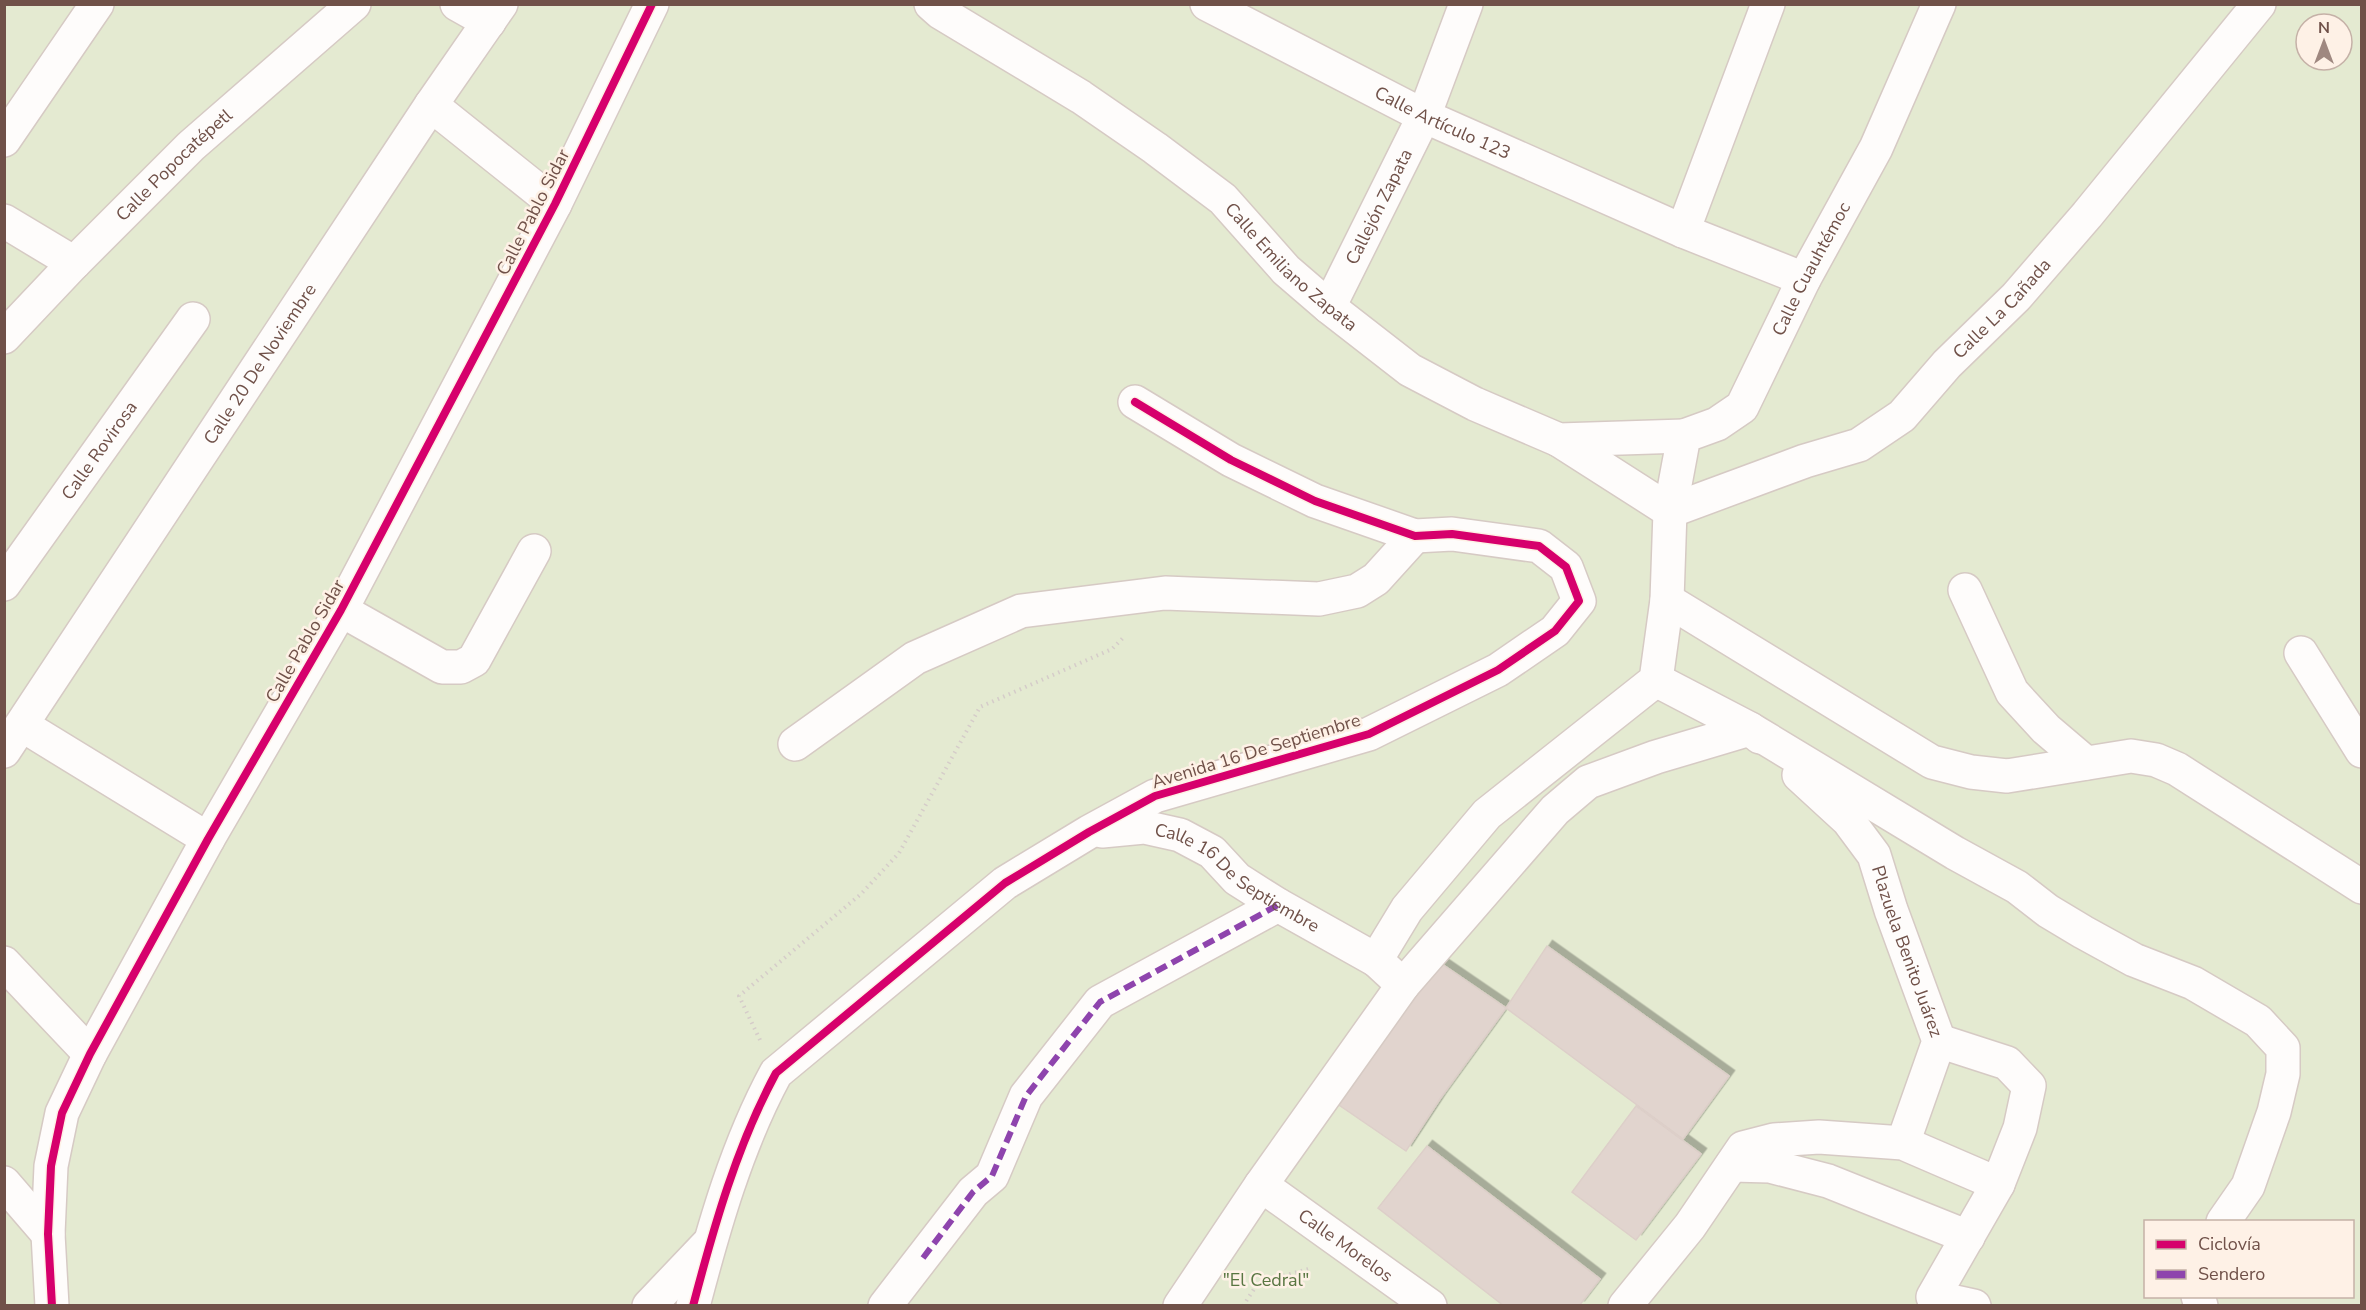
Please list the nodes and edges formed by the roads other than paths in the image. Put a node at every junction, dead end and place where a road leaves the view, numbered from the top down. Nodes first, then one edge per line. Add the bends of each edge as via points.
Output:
1 (97, 4) edge
2 (354, 4) edge
3 (457, 4) edge
4 (652, 4) edge
5 (931, 4) edge
6 (1207, 4) edge
7 (1466, 4) edge
8 (1768, 4) edge
9 (1940, 4) edge
10 (2259, 4) edge
11 (495, 13) edge
12 (431, 105) junction
13 (1424, 116) junction
14 (4, 140) edge
15 (555, 204) junction
16 (4, 221) edge
17 (1683, 231) junction
18 (74, 263) junction
19 (1804, 279) junction
20 (1329, 308) junction
21 (193, 319) dead end
22 (4, 337) edge
23 (1135, 402) dead end
24 (1684, 436) junction
25 (1559, 440) junction
26 (1670, 511) junction
27 (1414, 536) junction
28 (534, 551) dead end
29 (4, 584) edge
30 (1965, 590) dead end
31 (1667, 600) junction
32 (341, 610) junction
33 (2301, 653) dead end
34 (1656, 680) junction
35 (1750, 729) junction
36 (13, 738) edge
37 (795, 744) dead end
38 (2361, 751) edge
39 (2086, 763) junction
40 (1089, 832) junction
41 (208, 839) junction
42 (2361, 887) edge
43 (1278, 905) junction
44 (1376, 960) junction
45 (4, 963) edge
46 (1403, 985) junction
47 (1939, 1041) junction
48 (90, 1054) junction
49 (1903, 1143) junction
50 (1732, 1165) junction
51 (4, 1183) edge
52 (1998, 1184) junction
53 (1261, 1185) junction
54 (2224, 1220) edge
55 (48, 1234) junction
56 (1968, 1237) junction
57 (710, 1241) junction
58 (52, 1305) edge
59 (650, 1305) edge
60 (693, 1305) edge
61 (885, 1305) edge
62 (1180, 1305) edge
63 (1430, 1305) edge
64 (1625, 1305) edge
65 (1974, 1305) edge

1 - 14 street
2 - 18 street, Calle Popocatépetl via 190,146
3 - 11 street
4 - 15 street, Calle Pablo Sidar
5 - 20 street, Calle Emiliano Zapata via 1081,97 1223,199 1286,270
6 - 13 street, Calle Artículo 123
7 - 13 street, Callejón Zapata
8 - 17 street
9 - 19 street, Calle Cuauhtémoc via 1876,148
10 - 26 street, Calle La Cañada via 2087,215 2016,297 1947,364 1902,417 1859,445
11 - 12 street, Calle 20 De Noviembre
12 - 15 street
12 - 36 street, Calle 20 De Noviembre
13 - 17 street, Calle Artículo 123
13 - 20 street, Callejón Zapata
15 - 32 street, Calle Pablo Sidar
16 - 18 street
17 - 19 street, Calle Artículo 123
18 - 22 street, Calle Popocatépetl
19 - 24 street, Calle Cuauhtémoc via 1742,407 1717,424
20 - 25 street, Calle Emiliano Zapata via 1410,370 1475,404
21 - 29 street, Calle Rovirosa
23 - 27 street via 1231,460 1315,501
24 - 25 street, Calle Emiliano Zapata
24 - 26 street
25 - 26 street
26 - 31 street
27 - 37 street via 1376,579 1357,591 1319,599 1165,593 1021,611 915,658
27 - 40 street, Avenida 16 De Septiembre via 1452,534 1539,546 1566,567 1579,601 1555,631 1498,670 1369,734 1155,796
28 - 32 street via 474,660 461,667 442,667
30 - 39 street via 2012,693
31 - 34 street
31 - 39 street via 1932,762 2007,776
32 - 41 street, Calle Pablo Sidar
33 - 38 street
34 - 35 street, Plazuela Benito Juárez
34 - 44 street via 1487,814 1407,909
35 - 46 street via 1588,782 1555,810
35 - 47 street, Plazuela Benito Juárez via 1848,820 1874,855
35 - 54 street via 2017,887 2083,932 2134,960 2193,983 2258,1021 2283,1048 2283,1074 2248,1186
36 - 41 street
39 - 42 street via 2131,756 2177,769
40 - 43 street, Calle 16 De Septiembre via 1144,827 1180,835 1212,852 1237,879
40 - 57 street, Avenida 16 De Septiembre via 1005,883 776,1073 755,1112
41 - 48 street, Calle Pablo Sidar
43 - 44 street, Calle 16 De Septiembre
43 - 61 street via 1100,1002 1026,1095 992,1176 973,1192
44 - 46 street
45 - 48 street
46 - 53 street
47 - 49 street, Plazuela Benito Juárez
47 - 52 street via 2007,1063 2029,1086 2020,1128
48 - 55 street, Calle Pablo Sidar via 63,1113 51,1166
49 - 50 street via 1820,1137 1774,1140 1743,1148
49 - 52 street
50 - 56 street via 1770,1166 1828,1181
50 - 64 street via 1690,1226
51 - 55 street
52 - 56 street
53 - 62 street
53 - 63 street, Calle Morelos
55 - 58 street, Calle Pablo Sidar
56 - 65 street via 1933,1297
57 - 59 street
57 - 60 street

